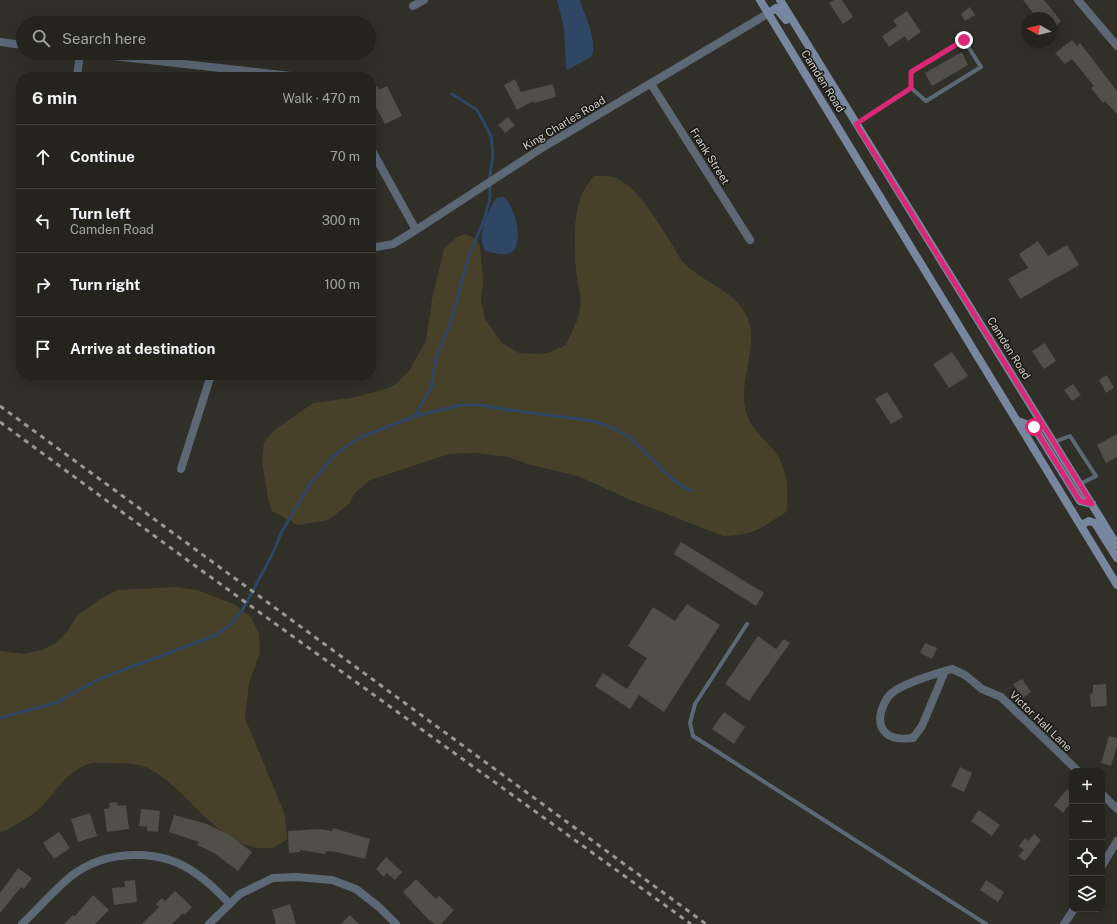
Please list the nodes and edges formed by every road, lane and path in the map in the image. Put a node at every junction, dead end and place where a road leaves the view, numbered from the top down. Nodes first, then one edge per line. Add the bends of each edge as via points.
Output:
1 (424, 0) edge
2 (760, 0) edge
3 (780, 0) edge
4 (1078, 0) edge
5 (413, 6) dead end
6 (769, 13) junction
7 (0, 42) edge
8 (16, 44) edge
9 (1117, 46) edge
10 (79, 60) edge
11 (148, 60) edge
12 (78, 72) edge
13 (255, 72) edge
14 (651, 84) junction
15 (911, 88) junction
16 (854, 120) junction
17 (376, 158) edge
18 (416, 230) junction
19 (750, 240) dead end
20 (376, 247) edge
21 (209, 380) edge
22 (1018, 421) junction
23 (1054, 442) junction
24 (181, 469) dead end
25 (1080, 484) junction
26 (1092, 504) junction
27 (1082, 524) junction
28 (1117, 545) edge
29 (1117, 558) edge
30 (1117, 584) edge
31 (747, 624) dead end
32 (945, 671) junction
33 (1075, 768) edge
34 (1105, 797) edge
35 (1117, 809) edge
36 (1117, 841) edge
37 (1105, 861) edge
38 (230, 904) junction
39 (1072, 912) edge
40 (22, 924) edge
41 (209, 924) edge
42 (396, 924) edge
43 (986, 924) edge
44 (1064, 924) edge

1 - 5 street
2 - 6 main road, Camden Road
3 - 16 main road, Camden Road
4 - 9 street
6 - 14 street, King Charles Road
6 - 16 main road via 776,8 781,12 816,68
6 - 22 main road, Camden Road
7 - 8 street
10 - 12 street
11 - 13 street
14 - 18 street, King Charles Road via 542,148
14 - 19 street, Frank Street
15 - 15 lane via 926,101 981,67 964,40 911,72
15 - 16 lane
16 - 23 main road, Camden Road
17 - 18 street
18 - 20 street, King Charles Road via 393,244
21 - 24 street
22 - 26 main road via 1034,427 1080,501
22 - 27 main road, Camden Road
23 - 25 main road, Camden Road
23 - 25 lane via 1070,436 1096,476
25 - 26 main road, Camden Road
26 - 28 main road, Camden Road
27 - 29 main road via 1089,521 1095,523
27 - 30 main road, Camden Road
31 - 43 lane via 695,704 690,723 693,736
32 - 32 street via 922,726 914,738 900,739 888,735 881,727 880,717 888,698 896,690
32 - 33 street, Victor Hall Lane via 952,669 982,689 1000,697
34 - 35 street
36 - 37 street
38 - 40 street via 198,874 174,861 146,856 116,856 92,862 70,877
38 - 41 street
38 - 42 street via 240,894 273,878 332,880 356,889
39 - 44 street

